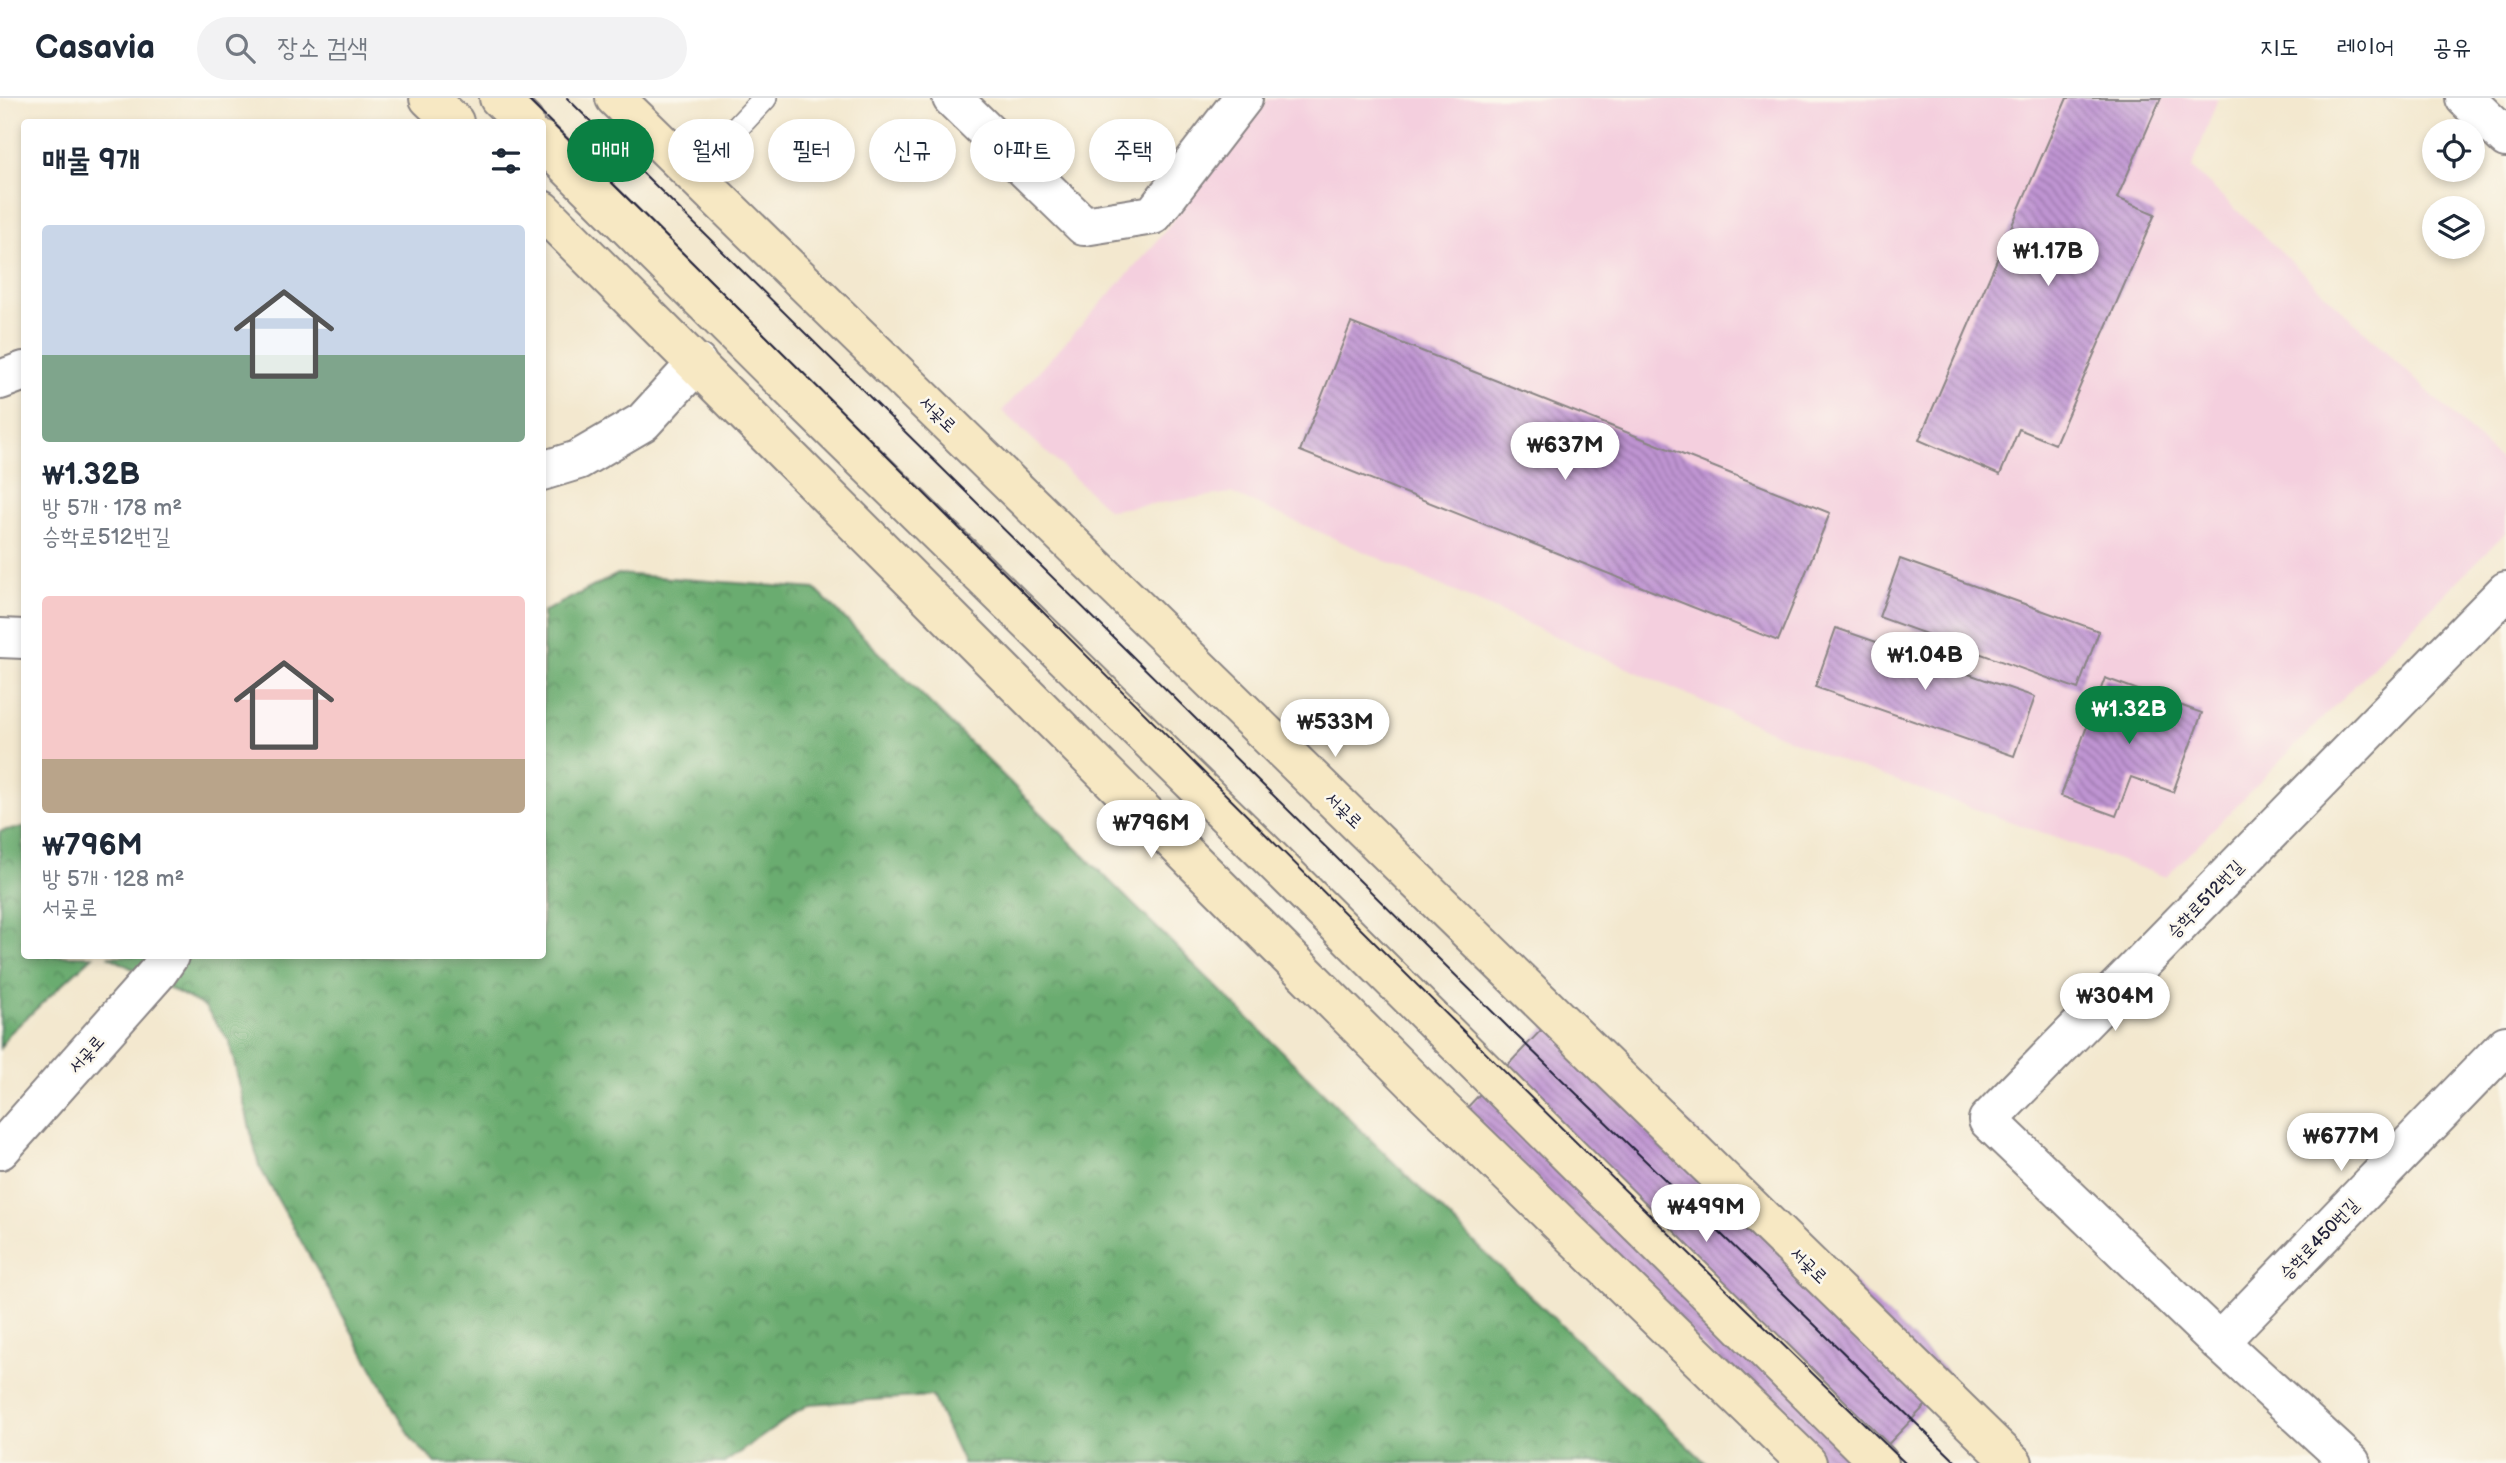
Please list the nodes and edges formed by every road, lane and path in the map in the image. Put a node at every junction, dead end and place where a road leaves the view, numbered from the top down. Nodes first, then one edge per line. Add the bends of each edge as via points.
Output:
1 (429, 98) edge
2 (499, 98) edge
3 (615, 98) edge
4 (765, 98) edge
5 (952, 98) edge
6 (1243, 98) edge
7 (2465, 98) edge
8 (451, 119) edge
9 (521, 119) edge
10 (745, 119) edge
11 (2506, 138) edge
12 (546, 145) edge
13 (668, 150) edge
14 (701, 182) edge
15 (546, 214) edge
16 (697, 363) junction
17 (21, 372) edge
18 (0, 380) edge
19 (546, 470) edge
20 (2506, 591) edge
21 (0, 638) edge
22 (21, 639) edge
23 (167, 959) edge
24 (2506, 1045) edge
25 (0, 1150) edge
26 (2219, 1342) junction
27 (1807, 1463) edge
28 (1879, 1463) edge
29 (2012, 1463) edge
30 (2351, 1463) edge

1 - 8 main road
2 - 9 main road
3 - 13 main road, 서곶로
4 - 10 lane
5 - 6 street via 1084,226 1153,215
7 - 11 street
12 - 28 main road
14 - 29 main road, 서곶로
15 - 16 main road
16 - 19 street via 643,422 578,460
16 - 27 main road via 1419,1087
17 - 18 street
20 - 26 street, 승학로512번길 via 1988,1120
21 - 22 street
23 - 25 street, 서곶로
24 - 26 street, 승학로450번길
26 - 30 street, 승학로512번길

